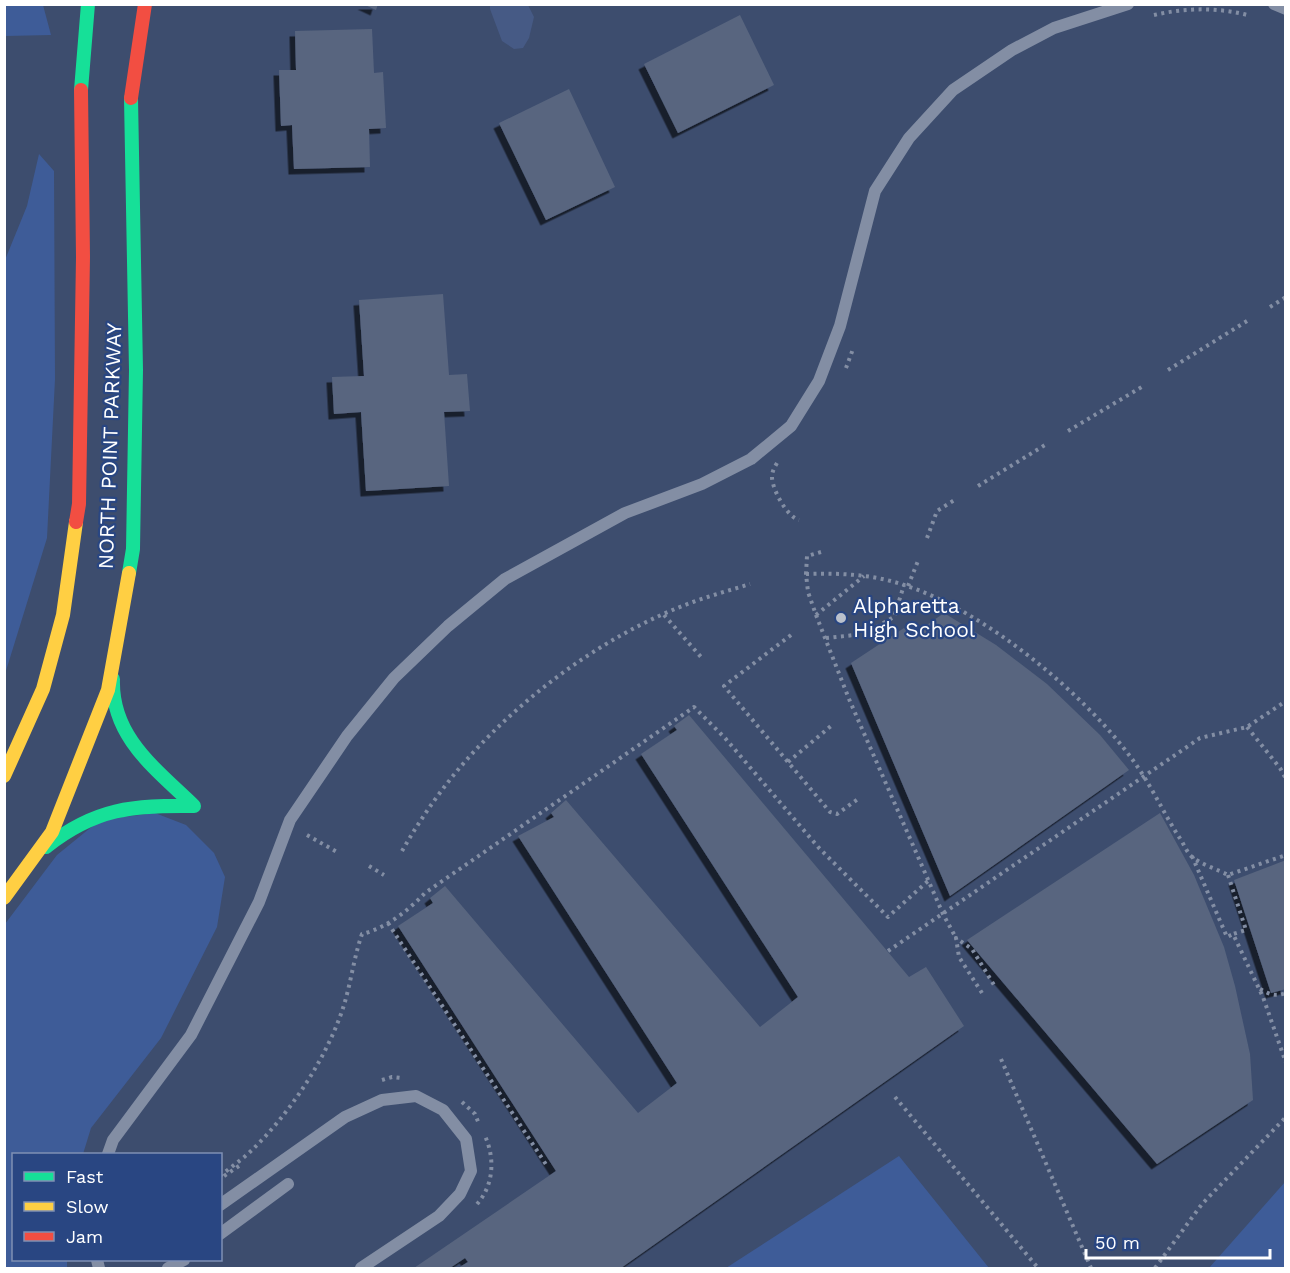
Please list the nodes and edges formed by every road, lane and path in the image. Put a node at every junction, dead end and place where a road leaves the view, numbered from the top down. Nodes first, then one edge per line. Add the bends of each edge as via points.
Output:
1 (88, 4) edge
2 (145, 4) edge
3 (1128, 4) edge
4 (1274, 4) edge
5 (1286, 9) edge
6 (1154, 15) dead end
7 (1247, 15) dead end
8 (1286, 297) edge
9 (1270, 307) dead end
10 (1247, 321) dead end
11 (1168, 370) dead end
12 (1145, 385) dead end
13 (1068, 431) dead end
14 (1045, 445) dead end
15 (978, 486) dead end
16 (956, 500) dead end
17 (927, 538) dead end
18 (820, 552) dead end
19 (918, 561) dead end
20 (806, 574) junction
21 (864, 575) junction
22 (750, 584) dead end
23 (906, 586) junction
24 (664, 615) junction
25 (816, 615) junction
26 (791, 635) dead end
27 (826, 638) junction
28 (114, 654) junction
29 (700, 657) dead end
30 (1286, 701) edge
31 (831, 726) dead end
32 (1246, 727) junction
33 (789, 762) junction
34 (4, 776) edge
35 (1143, 778) junction
36 (1286, 779) edge
37 (858, 799) dead end
38 (307, 835) dead end
39 (402, 851) dead end
40 (337, 852) dead end
41 (1286, 855) edge
42 (1191, 856) junction
43 (36, 857) junction
44 (369, 866) dead end
45 (384, 875) dead end
46 (1227, 875) junction
47 (929, 880) junction
48 (4, 898) edge
49 (943, 914) junction
50 (388, 922) junction
51 (1233, 934) junction
52 (956, 938) junction
53 (888, 951) dead end
54 (994, 985) dead end
55 (1259, 989) junction
56 (982, 993) dead end
57 (1286, 993) edge
58 (1001, 1059) dead end
59 (1286, 1063) edge
60 (403, 1078) dead end
61 (381, 1080) dead end
62 (895, 1096) dead end
63 (459, 1099) dead end
64 (1286, 1117) edge
65 (109, 1153) edge
66 (250, 1159) dead end
67 (547, 1166) dead end
68 (222, 1175) edge
69 (222, 1176) edge
70 (288, 1184) dead end
71 (225, 1202) edge
72 (474, 1209) dead end
73 (244, 1217) junction
74 (222, 1233) edge
75 (182, 1261) edge
76 (168, 1269) edge
77 (361, 1269) edge
78 (1038, 1269) edge
79 (1091, 1269) edge
80 (1155, 1269) edge

1 - 34 street, NORTH POINT PARKWAY via 81,96 79,504 60,626 43,689
2 - 28 street, NORTH POINT PARKWAY via 131,101 136,370 133,549
3 - 65 lane via 1054,28 1012,50 952,90 909,138 875,190 840,326 819,381 791,426 751,459 702,484 625,513 505,579 394,678 347,736 290,820 259,902 201,1015 113,1140
4 - 5 lane
6 - 7 path via 1194,10
8 - 9 path
10 - 11 path
12 - 13 path
14 - 15 path
16 - 17 path via 938,511
18 - 20 path via 807,556
19 - 23 path
20 - 21 path
20 - 25 path
21 - 23 path
21 - 25 path
22 - 24 path
23 - 27 path via 894,617 864,634
23 - 35 path via 949,603 983,624 1060,682 1106,728
24 - 29 path
24 - 39 path via 590,655 512,714 443,789
25 - 27 path
26 - 33 path via 724,686
27 - 47 path
28 - 43 street, NORTH POINT PARKWAY via 108,690 52,832
28 - 43 street via 113,699 120,724 130,740 194,806 130,807 102,813 61,834
30 - 32 path
31 - 33 path
32 - 35 path via 1200,738
32 - 36 path
33 - 37 path via 830,812 837,814
35 - 42 path
35 - 49 path
38 - 40 path
41 - 46 path
42 - 46 path
42 - 51 path via 1227,937
43 - 48 street, NORTH POINT PARKWAY
44 - 45 path
46 - 51 path via 1246,930
47 - 49 path
47 - 50 path via 888,917 819,848 694,707
49 - 52 path
49 - 53 path
50 - 67 path
50 - 68 path via 362,934 339,1017 320,1061 253,1150
51 - 55 path
52 - 54 path via 972,949
52 - 56 path via 959,957
55 - 57 path via 1270,995
55 - 59 path
58 - 79 path
60 - 61 path
62 - 78 path
63 - 72 path via 475,1114 491,1148 491,1178
64 - 80 path via 1202,1204
66 - 69 path
70 - 73 lane
71 - 73 lane
71 - 77 lane via 345,1117 382,1100 416,1096 442,1110 466,1139 471,1171 460,1194 439,1216
73 - 74 lane
75 - 76 lane

